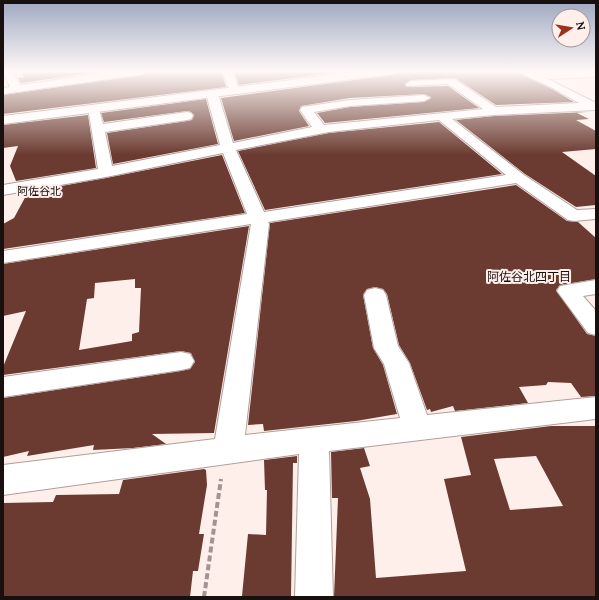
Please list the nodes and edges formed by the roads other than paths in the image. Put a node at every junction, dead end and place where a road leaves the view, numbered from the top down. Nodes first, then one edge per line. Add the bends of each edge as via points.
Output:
1 (164, 99) edge
2 (213, 99) edge
3 (409, 99) edge
4 (425, 99) edge
5 (476, 99) edge
6 (580, 99) edge
7 (594, 107) edge
8 (94, 108) junction
9 (494, 111) junction
10 (187, 116) dead end
11 (443, 116) junction
12 (3, 120) edge
13 (98, 128) junction
14 (320, 129) junction
15 (228, 148) junction
16 (106, 172) junction
17 (520, 178) junction
18 (3, 190) edge
19 (592, 218) edge
20 (258, 219) junction
21 (3, 257) edge
22 (596, 287) edge
23 (375, 295) dead end
24 (596, 327) edge
25 (181, 361) dead end
26 (3, 387) edge
27 (596, 408) edge
28 (417, 428) junction
29 (314, 439) junction
30 (226, 450) junction
31 (3, 480) edge
32 (314, 597) edge

1 - 8 street
2 - 15 street
3 - 14 street via 350,103 306,110
4 - 11 street
5 - 9 street
6 - 7 street
7 - 9 street
8 - 12 street
8 - 13 street
9 - 11 street
10 - 13 street
11 - 14 street
11 - 17 street
13 - 16 street
14 - 15 street
15 - 16 street
15 - 20 street
16 - 18 street
17 - 19 street via 574,216
17 - 20 street
20 - 21 street
20 - 30 street via 260,224
22 - 24 street via 568,291
23 - 28 street via 386,348 396,363
25 - 26 street
27 - 28 street
28 - 29 street
29 - 30 street
29 - 32 street
30 - 31 street

